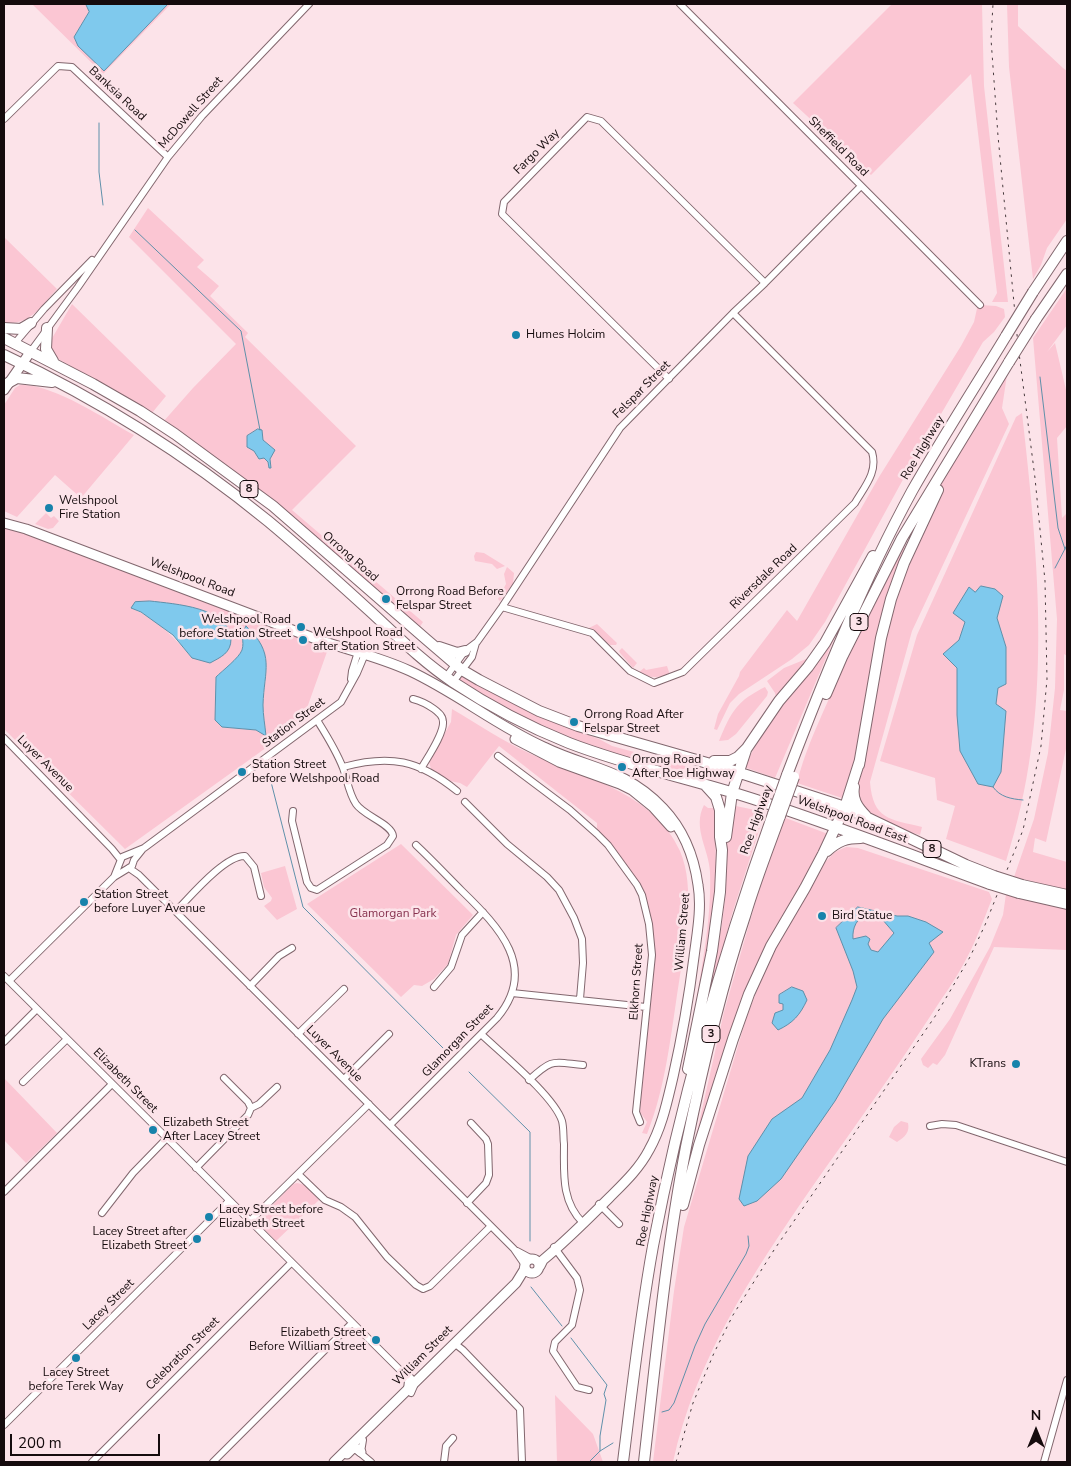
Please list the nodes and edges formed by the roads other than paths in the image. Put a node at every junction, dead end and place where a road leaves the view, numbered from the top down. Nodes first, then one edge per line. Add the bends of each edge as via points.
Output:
1 (309, 4) edge
2 (680, 4) edge
3 (4, 118) edge
4 (168, 157) junction
5 (861, 186) junction
6 (1067, 241) edge
7 (104, 248) junction
8 (1067, 274) edge
9 (765, 283) junction
10 (980, 306) dead end
11 (732, 313) junction
12 (31, 323) junction
13 (4, 328) edge
14 (47, 328) junction
15 (4, 338) edge
16 (16, 343) junction
17 (31, 350) junction
18 (4, 356) edge
19 (53, 362) junction
20 (21, 363) junction
21 (669, 379) junction
22 (61, 383) junction
23 (6, 386) edge
24 (957, 448) junction
25 (912, 492) junction
26 (4, 516) edge
27 (4, 523) edge
28 (26, 528) junction
29 (502, 607) junction
30 (427, 640) junction
31 (476, 642) junction
32 (465, 651) junction
33 (361, 655) junction
34 (459, 667) junction
35 (450, 680) junction
36 (413, 700) dead end
37 (317, 720) junction
38 (4, 738) edge
39 (747, 748) junction
40 (498, 756) dead end
41 (860, 760) junction
42 (700, 761) junction
43 (343, 767) junction
44 (421, 768) junction
45 (738, 772) junction
46 (790, 776) junction
47 (706, 785) junction
48 (781, 786) joint
49 (457, 791) dead end
50 (732, 793) junction
51 (465, 802) dead end
52 (845, 807) junction
53 (293, 811) dead end
54 (774, 811) junction
55 (870, 820) junction
56 (836, 826) junction
57 (402, 835) dead end
58 (394, 836) junction
59 (867, 838) junction
60 (416, 845) dead end
61 (722, 850) junction
62 (823, 854) junction
63 (127, 862) junction
64 (992, 880) junction
65 (1020, 889) junction
66 (1067, 894) edge
67 (261, 896) dead end
68 (1067, 904) edge
69 (176, 911) junction
70 (483, 912) junction
71 (292, 948) dead end
72 (6, 978) edge
73 (250, 986) junction
74 (434, 987) dead end
75 (344, 988) dead end
76 (512, 993) junction
77 (580, 999) junction
78 (646, 1007) junction
79 (37, 1009) junction
80 (298, 1034) junction
81 (389, 1034) dead end
82 (481, 1034) junction
83 (67, 1039) junction
84 (4, 1042) edge
85 (583, 1065) dead end
86 (224, 1078) dead end
87 (344, 1079) junction
88 (530, 1080) junction
89 (23, 1082) dead end
90 (112, 1084) junction
91 (277, 1087) dead end
92 (369, 1104) junction
93 (251, 1108) junction
94 (640, 1122) dead end
95 (471, 1123) dead end
96 (390, 1125) junction
97 (930, 1126) dead end
98 (167, 1138) junction
99 (675, 1144) junction
100 (1067, 1162) edge
101 (196, 1168) junction
102 (298, 1174) junction
103 (4, 1192) edge
104 (229, 1201) junction
105 (467, 1203) junction
106 (600, 1204) junction
107 (102, 1212) dead end
108 (584, 1220) junction
109 (250, 1221) junction
110 (619, 1224) dead end
111 (491, 1226) junction
112 (553, 1250) junction
113 (668, 1259) junction
114 (291, 1263) junction
115 (531, 1264) junction
116 (352, 1323) junction
117 (456, 1345) junction
118 (1067, 1380) edge
119 (411, 1385) junction
120 (589, 1390) dead end
121 (4, 1425) edge
122 (453, 1438) dead end
123 (360, 1439) junction
124 (355, 1452) junction
125 (92, 1462) edge
126 (213, 1462) edge
127 (336, 1462) edge
128 (342, 1462) edge
129 (371, 1462) edge
130 (444, 1462) edge
131 (522, 1462) edge
132 (623, 1462) edge
133 (644, 1462) edge
134 (1044, 1462) edge

1 - 4 street, McDowell Street via 202,116
2 - 5 street, Sheffield Road
3 - 4 street, Banksia Road via 58,66 72,67
4 - 7 street, McDowell Street
5 - 9 street, Felspar Street
5 - 10 street, Sheffield Road
6 - 25 highway, Roe Highway / 3, bridge
7 - 12 street, McDowell Street
7 - 14 street, McDowell Street
8 - 24 highway, Roe Highway / 3, bridge
9 - 11 street, Felspar Street
9 - 21 street, Fargo Way via 602,121 588,117 504,202 502,214
11 - 21 street, Felspar Street
11 - 29 street, Riversdale Road via 872,452 874,470 855,503 682,672 654,683 630,671 592,634
12 - 13 highway via 21,329
12 - 16 street, McDowell Street
14 - 17 street, McDowell Street
14 - 19 highway via 46,349
15 - 16 highway, Orrong Road / 8
16 - 17 highway, Orrong Road / 8
16 - 18 main road, McDowell Street
17 - 19 highway, Orrong Road / 8
17 - 20 main road, McDowell Street
18 - 20 highway, 8
19 - 30 highway, Orrong Road / 8 via 140,411 265,500
20 - 22 highway, 8
20 - 23 main road, McDowell Street
21 - 29 street, Felspar Street via 620,428
22 - 23 highway via 17,378
22 - 35 highway, 8 via 158,441 232,494 317,563
24 - 41 highway via 891,598
24 - 46 highway, Roe Highway / 3 via 902,538 851,639
25 - 39 highway via 825,643
25 - 46 highway, Roe Highway / 3 via 837,648
26 - 28 main road, Welshpool Road
27 - 28 main road, Welshpool Road
28 - 33 main road, Welshpool Road
29 - 31 street, Felspar Street
30 - 32 highway via 449,651
30 - 34 highway, Orrong Road / 8
31 - 32 street, Felspar Street
31 - 34 street, Felspar Street via 472,656
32 - 34 street, Felspar Street
33 - 37 street, Station Street via 341,702
33 - 106 main road, William Street via 411,672 544,748 634,783 664,809 685,838 696,870 700,902 680,1048 664,1115 650,1149 636,1170
34 - 35 street, Felspar Street
34 - 42 highway, Orrong Road / 8 via 539,711 578,726
35 - 47 highway, 8 via 531,726 570,743
36 - 44 street via 424,702 439,713 443,722 441,732
37 - 43 street
37 - 63 street, Station Street
38 - 63 street, Luyer Avenue
39 - 42 highway via 726,762
39 - 45 highway
40 - 78 street, Elkhorn Street via 597,834 637,886 652,944
41 - 52 highway
41 - 55 highway via 854,799
42 - 45 highway, Orrong Road / 8
43 - 44 street via 378,760 399,761
43 - 58 street via 354,802 362,812 390,828
44 - 49 street
45 - 48 highway, Orrong Road / 8
45 - 50 highway
46 - 54 highway, Roe Highway / 3, bridge
47 - 50 highway, 8
47 - 61 highway via 719,802
48 - 52 highway, Welshpool Road East / 8
50 - 54 highway, 8
50 - 61 highway
51 - 77 street via 559,890 582,939
52 - 55 highway, Welshpool Road East / 8
52 - 56 highway
53 - 58 street via 292,821 307,882 317,890 387,845
54 - 56 highway, Welshpool Road East / 8
54 - 99 highway, Roe Highway / 3 via 722,964
54 - 113 highway, Roe Highway / 3 via 709,1044 686,1149
55 - 64 highway, Welshpool Road East / 8
56 - 59 highway, Welshpool Road East / 8
56 - 62 highway
57 - 58 street
59 - 62 highway via 838,841
59 - 64 highway, Welshpool Road East / 8
60 - 70 street, Glamorgan Street
61 - 99 highway via 712,951
62 - 113 highway via 771,946 749,994 699,1144
63 - 69 street, Luyer Avenue
63 - 72 street, Station Street
64 - 65 highway, Welshpool Road East / 8, bridge
65 - 66 highway, Welshpool Road East / 8
65 - 68 highway, Welshpool Road East / 8
67 - 69 street via 251,861 240,856 222,867
69 - 73 street, Luyer Avenue
70 - 74 street via 462,935 451,967
70 - 76 street, Glamorgan Street via 509,947 514,972
71 - 73 street via 279,956
72 - 79 street, Elizabeth Street
73 - 80 street, Luyer Avenue
75 - 80 street
76 - 77 street
76 - 82 street, Glamorgan Street via 504,1009
77 - 78 street
78 - 94 street, Elkhorn Street via 636,1112
79 - 83 street, Elizabeth Street
79 - 84 street
80 - 87 street, Luyer Avenue
81 - 87 street
82 - 88 street
82 - 96 street, Glamorgan Street
83 - 89 street
83 - 90 street, Elizabeth Street
85 - 88 street via 549,1063
86 - 93 street
87 - 92 street, Luyer Avenue
88 - 108 street via 550,1101 562,1121 565,1188 567,1197
90 - 98 street, Elizabeth Street
90 - 103 street
91 - 93 street
92 - 96 street, Luyer Avenue
92 - 102 street
93 - 101 street via 248,1115
95 - 105 street via 488,1144 490,1175
96 - 105 street, Luyer Avenue
97 - 100 street via 956,1125
98 - 101 street, Elizabeth Street
98 - 107 street via 124,1183
99 - 132 highway, Roe Highway / 3 via 653,1247
101 - 104 street, Elizabeth Street
102 - 109 street
102 - 111 street via 325,1200 355,1217 387,1257 423,1289 430,1286
104 - 109 street, Elizabeth Street
104 - 121 street, Lacey Street
105 - 111 street, Luyer Avenue
106 - 108 main road, William Street
106 - 110 street
108 - 112 main road, William Street
109 - 114 street, Elizabeth Street
111 - 115 street, Luyer Avenue
112 - 115 main road, William Street
112 - 120 street via 579,1284 572,1325 555,1342 553,1351 577,1387
113 - 133 highway, Roe Highway / 3
114 - 116 street, Elizabeth Street
114 - 125 street, Celebration Street
115 - 117 main road, William Street
116 - 119 street, Elizabeth Street
116 - 126 street
117 - 119 main road, William Street
117 - 119 main road, William Street via 441,1364
117 - 131 street via 520,1409
118 - 134 street
119 - 123 main road, William Street
122 - 130 street via 446,1446
123 - 124 main road, William Street
123 - 127 main road, William Street
124 - 127 main road, William Street via 350,1451
124 - 128 main road, William Street
124 - 129 street

